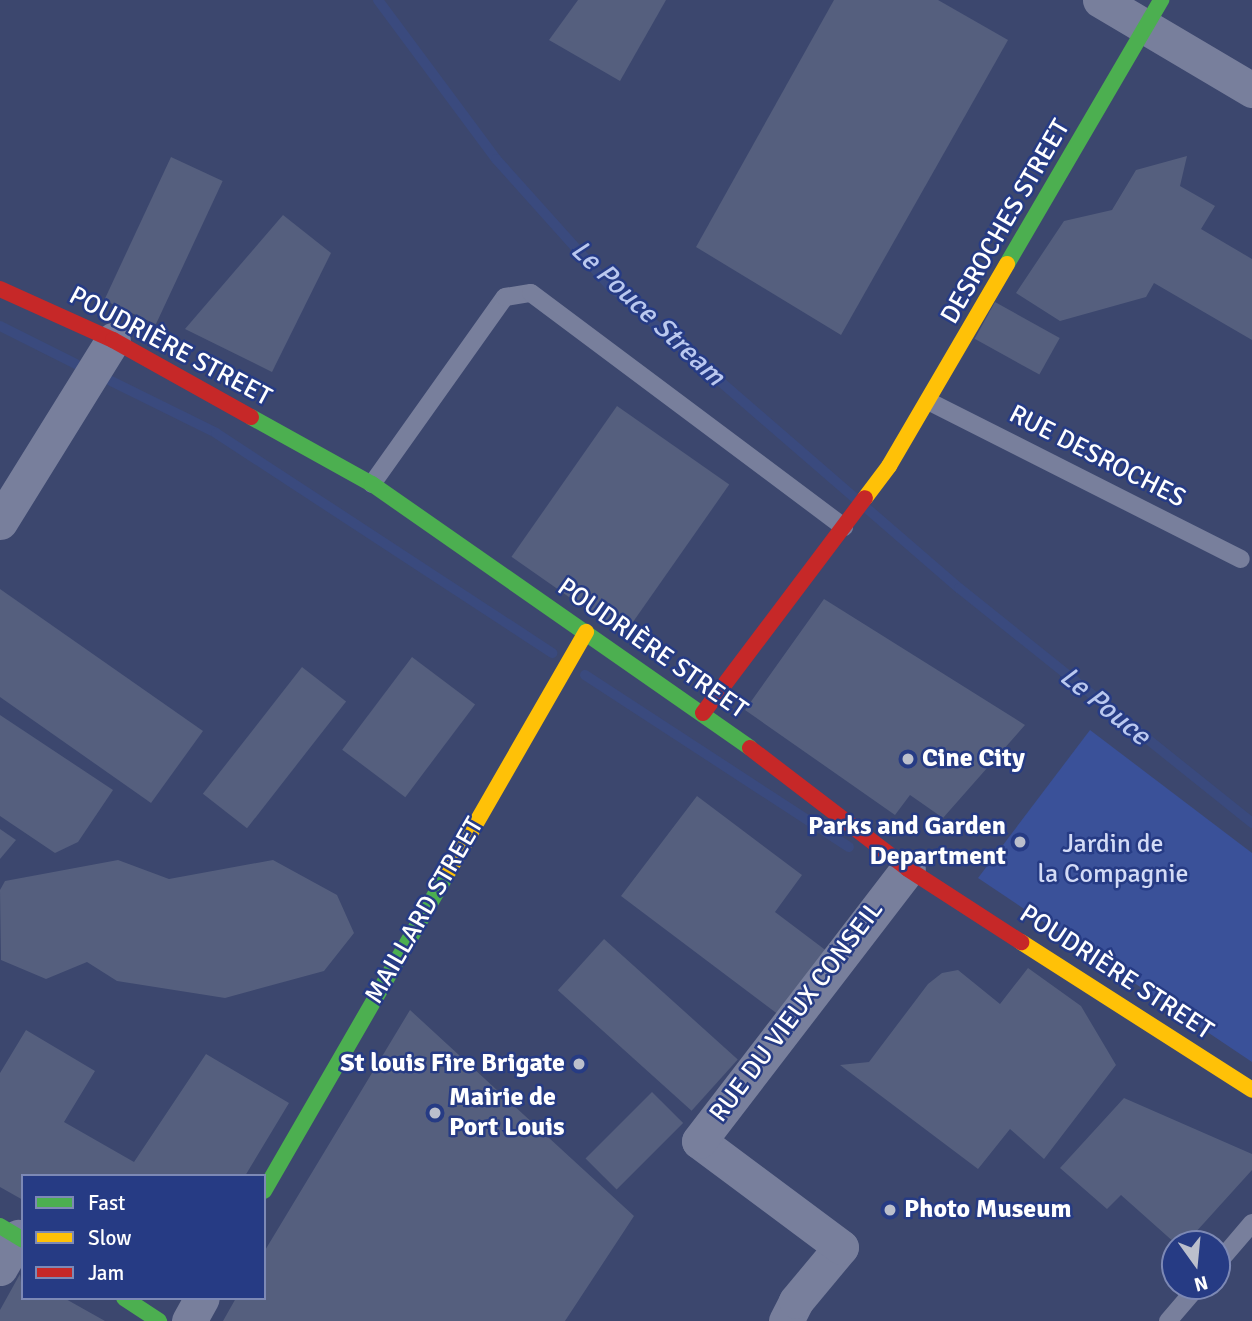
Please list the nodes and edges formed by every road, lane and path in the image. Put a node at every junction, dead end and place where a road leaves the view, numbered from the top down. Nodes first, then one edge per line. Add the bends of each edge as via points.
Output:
1 (1100, 0) edge
2 (1154, 14) edge
3 (1252, 90) edge
4 (0, 289) edge
5 (113, 340) junction
6 (930, 402) junction
7 (372, 484) junction
8 (0, 522) edge
9 (845, 527) junction
10 (1241, 559) dead end
11 (586, 632) junction
12 (703, 713) junction
13 (907, 870) junction
14 (1252, 1090) edge
15 (266, 1188) edge
16 (1252, 1223) edge
17 (14, 1234) edge
18 (1231, 1248) edge
19 (0, 1268) edge
20 (127, 1300) edge
21 (201, 1300) edge
22 (1186, 1300) edge
23 (159, 1321) edge
24 (189, 1321) edge
25 (786, 1321) edge
26 (1168, 1321) edge

1 - 2 street
2 - 3 street
2 - 6 street, DESROCHES STREET
4 - 5 street, POUDRIÈRE STREET
5 - 7 street, POUDRIÈRE STREET
5 - 8 street
6 - 9 street, DESROCHES STREET
6 - 10 lane, RUE DESROCHES
7 - 9 lane via 505,297 531,293
7 - 11 street, POUDRIÈRE STREET
9 - 12 street
11 - 12 street, POUDRIÈRE STREET
11 - 15 street, MAILLARD STREET
12 - 13 street, POUDRIÈRE STREET
13 - 14 street, POUDRIÈRE STREET
13 - 25 street, RUE DU VIEUX CONSEIL via 699,1141 842,1247 796,1301
16 - 18 lane
17 - 19 street
20 - 23 street
21 - 24 street
22 - 26 lane

